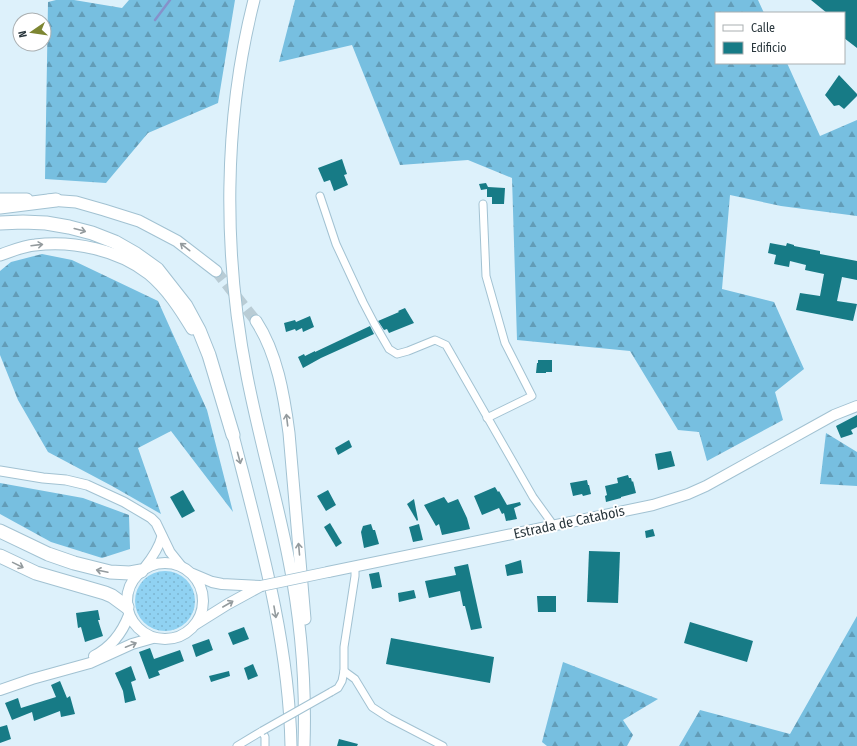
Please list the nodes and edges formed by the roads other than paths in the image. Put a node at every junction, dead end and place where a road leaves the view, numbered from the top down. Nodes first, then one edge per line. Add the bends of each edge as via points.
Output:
1 (254, 0) edge
2 (320, 196) dead end
3 (0, 199) edge
4 (56, 200) junction
5 (483, 204) dead end
6 (0, 207) edge
7 (0, 223) edge
8 (0, 255) edge
9 (216, 271) tunnel mouth
10 (256, 321) tunnel mouth
11 (857, 406) edge
12 (487, 418) junction
13 (233, 435) junction
14 (0, 471) edge
15 (554, 526) junction
16 (0, 531) edge
17 (162, 536) junction
18 (0, 556) edge
19 (355, 566) junction
20 (182, 567) junction
21 (143, 570) junction
22 (191, 573) junction
23 (262, 586) junction
24 (128, 611) junction
25 (196, 624) junction
26 (153, 638) junction
27 (344, 671) junction
28 (56, 672) junction
29 (0, 690) edge
30 (304, 700) junction
31 (262, 731) junction
32 (237, 746) edge
33 (265, 746) edge
34 (290, 746) edge
35 (304, 746) edge
36 (443, 746) edge

1 - 30 highway via 242,63 231,154 232,266 247,377 291,570 300,636
2 - 12 street via 336,244 367,309 390,349 397,354 435,340 446,345
3 - 4 highway
4 - 6 highway
9 -> 4 highway via 177,241 139,221 76,202
5 - 12 street via 486,276 505,343 532,396
7 -> 13 highway via 46,223 92,233 121,245 157,269 186,306 199,330
8 -> 13 highway via 34,245 72,244 116,256 131,262 148,274 179,308 192,330
30 -> 10 highway via 308,672 306,633 286,407 278,374 263,332
11 - 15 main road, Estrada de Catabois via 834,415 722,478 688,494 653,505
12 - 15 street via 533,497
13 -> 34 highway via 275,609 286,674
14 - 17 street via 87,485 151,518
15 - 19 main road, Estrada de Catabois
21 -> 16 highway via 130,573 110,572 74,563 48,554
17 - 20 street
17 - 21 street
18 -> 24 highway via 36,573 105,593 116,599
19 - 23 main road, Estrada de Catabois, bridge
19 - 27 street via 344,647
20 - 21 main road via 163,563 154,564
20 - 22 main road
21 - 24 main road via 129,587
22 - 23 main road via 222,584
22 - 25 main road via 202,592 201,614
25 -> 23 main road
24 - 26 main road via 135,626
24 - 28 main road via 121,633 107,647 90,658
25 - 26 main road via 182,636 162,640
28 -> 26 main road via 90,663 132,644
27 - 31 street, bridge via 338,688
27 - 36 street via 355,679 372,707
28 - 29 main road
30 - 35 highway
31 - 32 street
31 - 33 street

